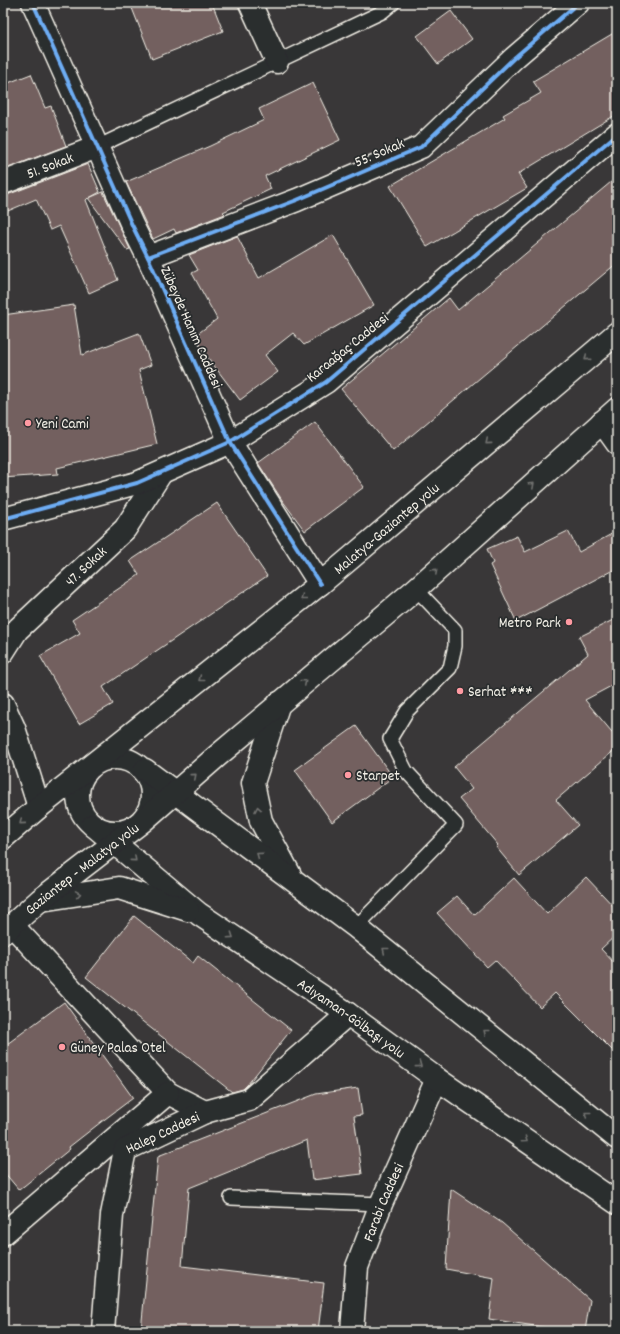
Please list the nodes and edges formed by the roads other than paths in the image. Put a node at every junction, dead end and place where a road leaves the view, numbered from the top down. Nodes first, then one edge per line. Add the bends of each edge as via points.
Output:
1 (33, 3) edge
2 (250, 3) edge
3 (393, 3) edge
4 (578, 3) edge
5 (277, 62) junction
6 (617, 134) edge
7 (97, 147) junction
8 (3, 183) edge
9 (148, 257) junction
10 (617, 333) edge
11 (610, 416) edge
12 (230, 442) junction
13 (617, 443) edge
14 (161, 473) junction
15 (3, 519) edge
16 (320, 584) junction
17 (416, 589) junction
18 (3, 652) edge
19 (279, 703) junction
20 (3, 704) edge
21 (96, 762) junction
22 (144, 770) junction
23 (175, 793) junction
24 (39, 807) junction
25 (144, 820) junction
26 (93, 825) junction
27 (3, 838) edge
28 (114, 842) junction
29 (294, 881) junction
30 (40, 900) junction
31 (199, 914) junction
32 (356, 927) junction
33 (7, 929) edge
34 (348, 1014) junction
35 (437, 1079) junction
36 (168, 1093) junction
37 (205, 1112) junction
38 (615, 1135) edge
39 (231, 1198) dead end
40 (617, 1203) edge
41 (381, 1204) junction
42 (3, 1234) edge
43 (103, 1331) edge
44 (352, 1331) edge

1 - 7 main road, Zübeyde Hanım Caddesi
2 - 5 main road
3 - 5 lane via 382,12
4 - 9 main road, 55. Sokak via 514,58 421,147 297,200
5 - 7 lane
6 - 12 main road, Karaağaç Caddesi via 326,382
7 - 8 main road, 51. Sokak
7 - 9 main road, Zübeyde Hanım Caddesi
9 - 12 main road, Zübeyde Hanım Caddesi
10 -> 16 main road, Malatya-Gaziantep yolu
11 - 13 main road
17 -> 11 main road
12 - 14 main road, Karaağaç Caddesi
12 - 16 main road, Zübeyde Hanım Caddesi
14 - 15 main road, Karaağaç Caddesi via 137,483
14 - 18 main road, 47. Sokak via 125,529 17,630
16 -> 21 main road, Malatya-Gaziantep yolu
19 -> 17 main road
17 - 32 lane via 455,630 455,646 450,668 407,711 390,739 406,771 456,825
23 -> 19 main road
29 -> 19 main road via 261,821 253,783
20 - 24 main road via 14,728
21 - 22 main road via 113,757 130,760
21 - 24 main road
21 - 26 main road via 83,775 77,793 81,811
22 - 23 main road
22 - 25 main road via 153,786 152,804
23 - 25 main road
29 -> 23 main road
24 -> 27 main road
25 - 26 main road via 128,830 110,832
25 - 28 main road, Gaziantep - Malatya yolu
26 - 28 main road, Adıyaman-Gölbaşı yolu
28 - 30 main road, Gaziantep - Malatya yolu
28 -> 31 main road, Adıyaman-Gölbaşı yolu
29 - 32 main road
30 -> 31 main road via 119,888
30 - 33 main road, Gaziantep - Malatya yolu
31 -> 34 main road, Adıyaman-Gölbaşı yolu
38 -> 32 main road
33 - 36 main road
34 -> 35 main road, Adıyaman-Gölbaşı yolu
34 - 37 main road, Halep Caddesi via 249,1100
35 -> 40 main road, Adıyaman-Gölbaşı yolu
35 - 41 main road, Farabi Caddesi
36 - 37 main road
36 - 42 main road
37 - 43 main road, Halep Caddesi via 125,1150 112,1215
39 - 41 lane
41 - 44 main road, Farabi Caddesi via 357,1267

